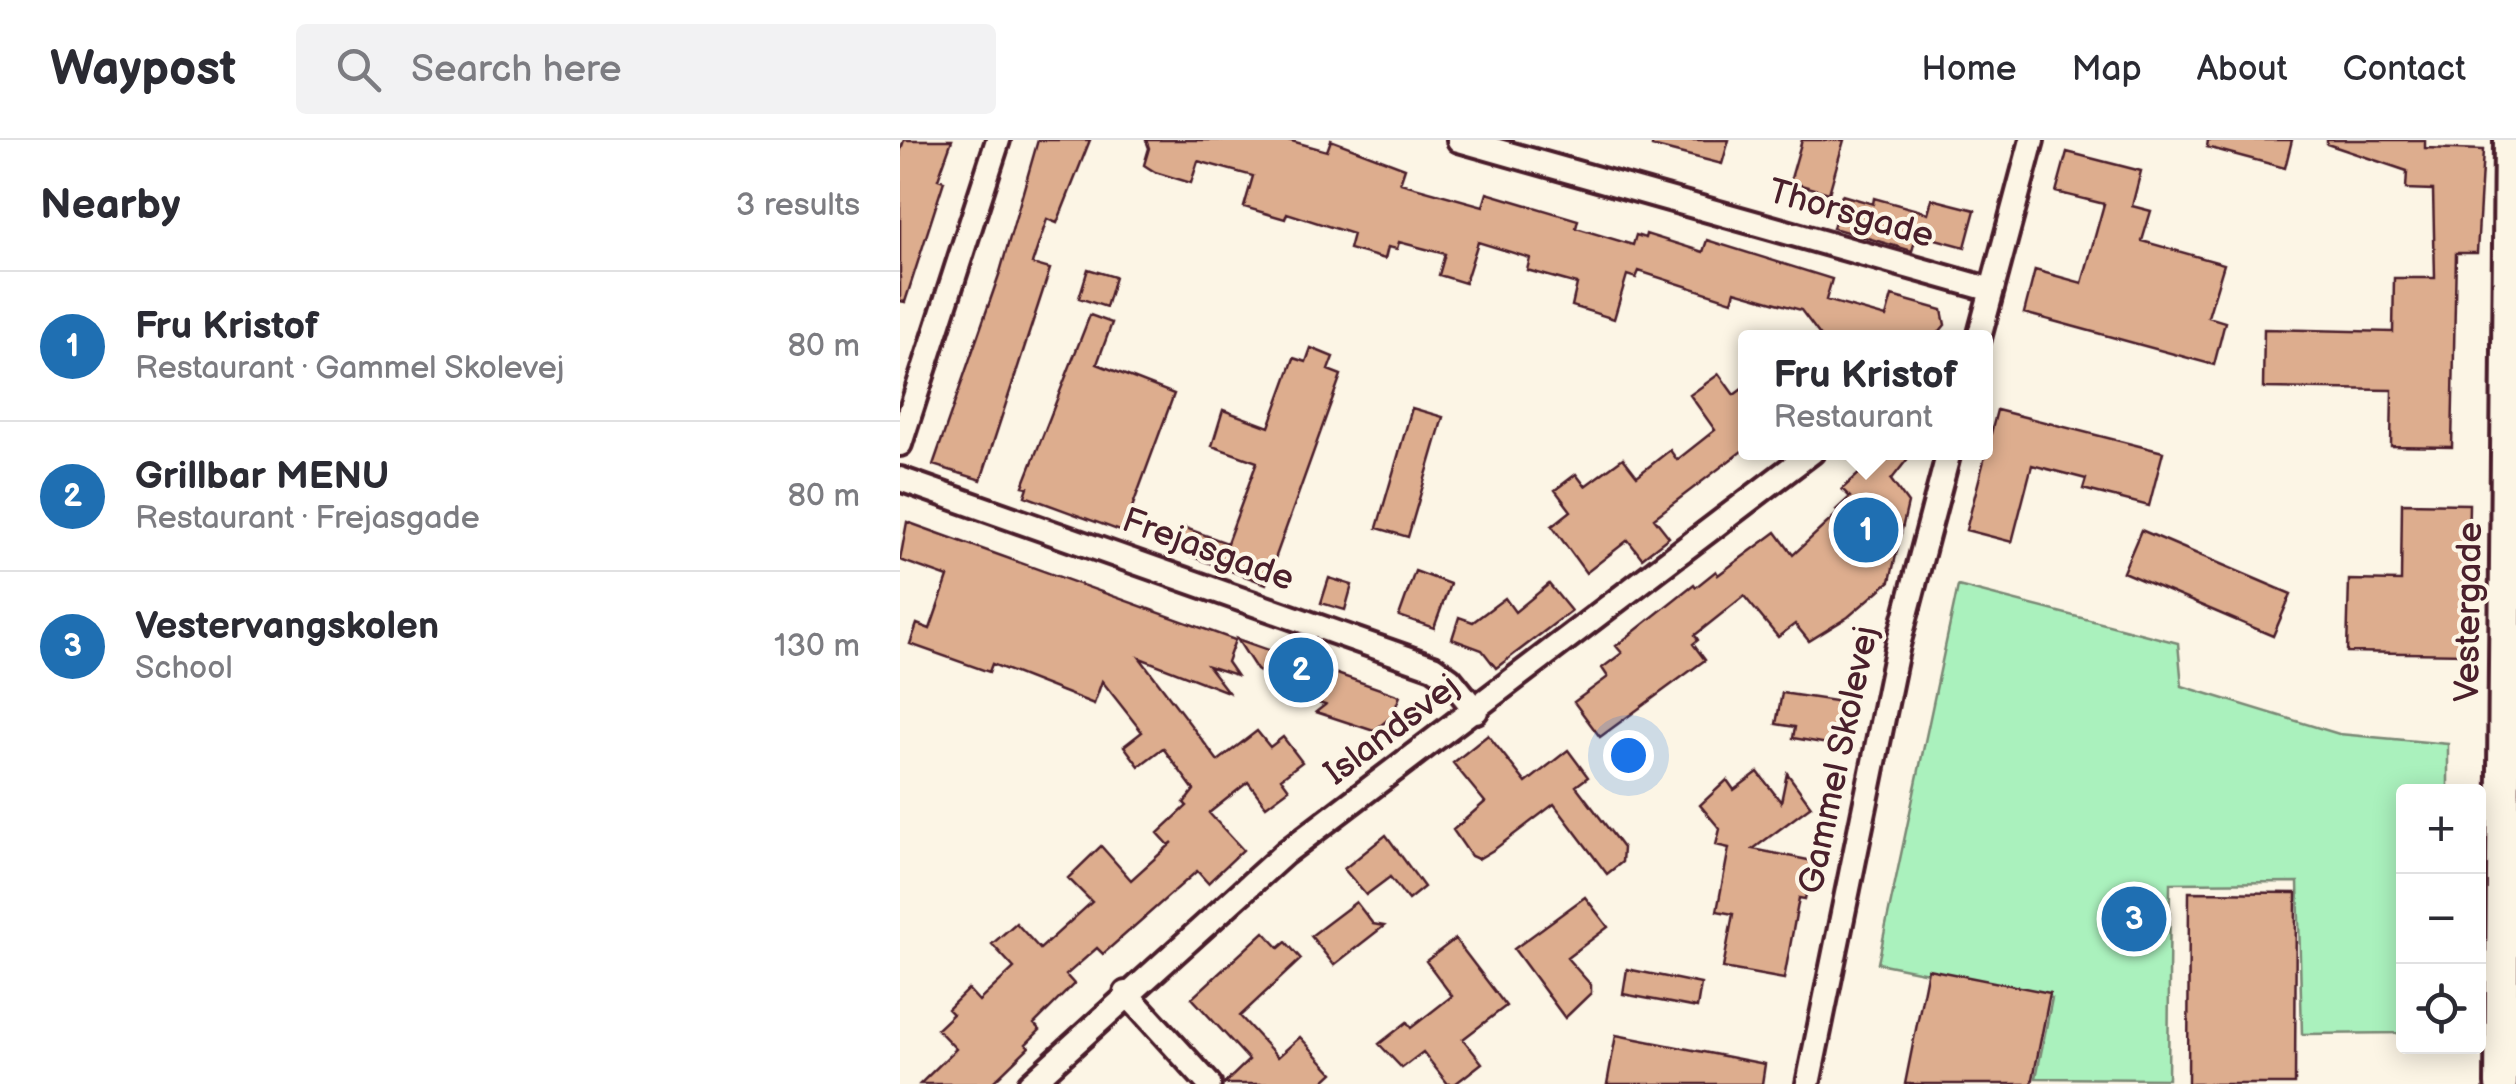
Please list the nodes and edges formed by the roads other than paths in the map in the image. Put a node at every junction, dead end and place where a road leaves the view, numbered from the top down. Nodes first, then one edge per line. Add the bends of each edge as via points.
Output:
1 (998, 140) edge
2 (1459, 140) edge
3 (2032, 140) edge
4 (2510, 140) edge
5 (1992, 290) junction
6 (1981, 330) edge
7 (900, 444) edge
8 (1802, 460) edge
9 (1947, 460) edge
10 (900, 478) edge
11 (1476, 712) junction
12 (1126, 993) junction
13 (1030, 1084) edge
14 (1209, 1084) edge
15 (1808, 1084) edge
16 (2501, 1084) edge

1 - 7 street
2 - 5 street, Thorsgade
3 - 5 street
4 - 16 street, Vestergade
5 - 6 street
8 - 11 street, Islandsvej
9 - 15 street, Gammel Skolevej via 1898,645
10 - 11 street, Frejasgade via 1433,667
11 - 12 street, Islandsvej via 1285,852
12 - 13 street, Islandsvej
12 - 14 street

